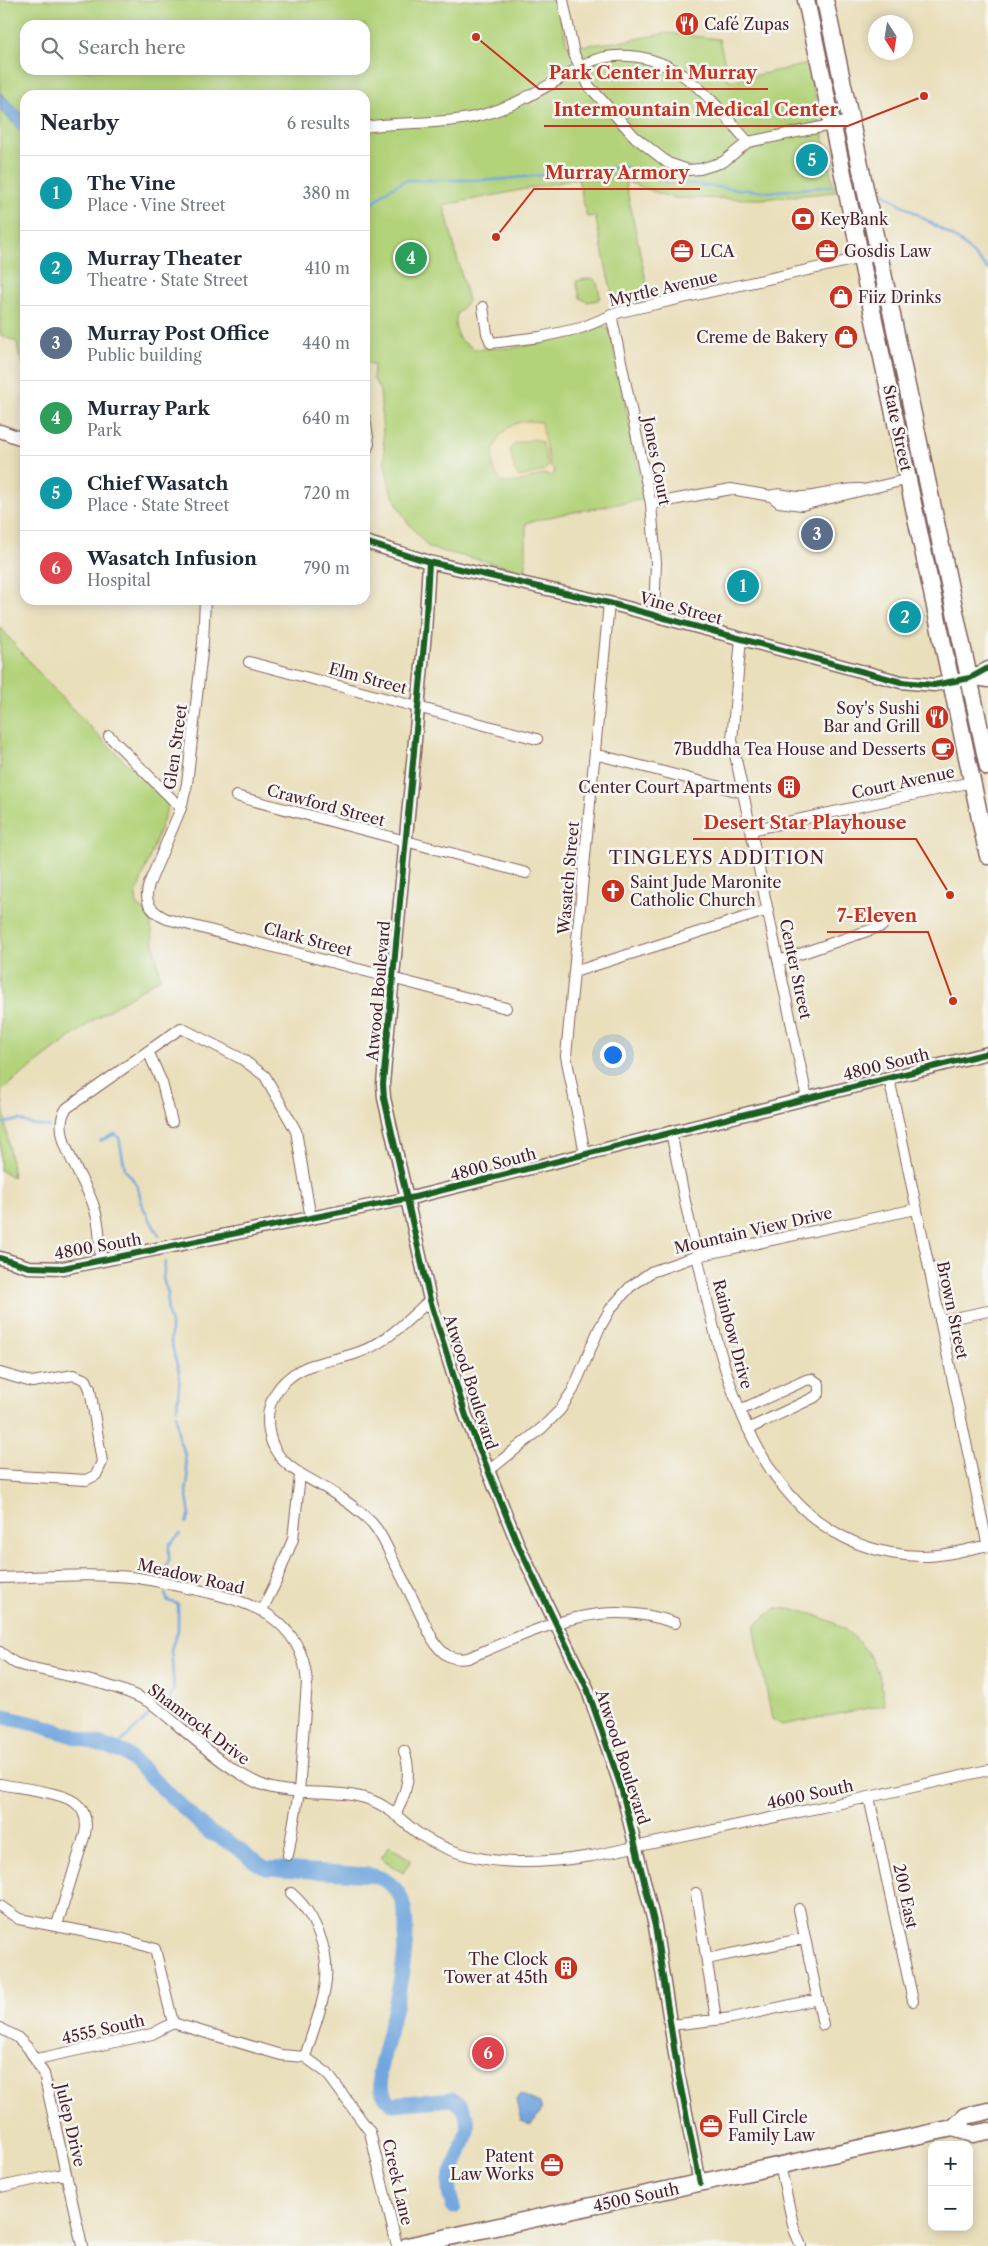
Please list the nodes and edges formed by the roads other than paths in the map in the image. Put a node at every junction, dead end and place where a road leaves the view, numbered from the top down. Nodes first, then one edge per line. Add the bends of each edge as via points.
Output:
1 (563, 0) edge
2 (806, 0) edge
3 (825, 0) edge
4 (579, 68) junction
5 (851, 121) junction
6 (833, 124) junction
7 (370, 127) edge
8 (748, 142) junction
9 (879, 254) junction
10 (862, 259) junction
11 (483, 307) dead end
12 (611, 314) junction
13 (0, 431) edge
14 (20, 438) edge
15 (909, 480) junction
16 (651, 504) junction
17 (370, 544) edge
18 (429, 562) junction
19 (609, 603) junction
20 (205, 605) edge
21 (654, 615) junction
22 (741, 638) junction
23 (249, 662) dead end
24 (988, 668) edge
25 (970, 678) junction
26 (988, 681) edge
27 (951, 682) junction
28 (416, 706) junction
29 (109, 736) dead end
30 (538, 739) dead end
31 (595, 754) junction
32 (988, 766) edge
33 (972, 782) junction
34 (744, 793) junction
35 (236, 796) dead end
36 (181, 808) junction
37 (751, 830) junction
38 (404, 841) junction
39 (987, 850) edge
40 (526, 873) dead end
41 (768, 910) junction
42 (160, 916) joint
43 (882, 926) dead end
44 (779, 961) junction
45 (574, 972) junction
46 (394, 978) junction
47 (506, 1008) dead end
48 (148, 1051) junction
49 (988, 1053) edge
50 (889, 1078) junction
51 (807, 1098) junction
52 (172, 1122) dead end
53 (671, 1132) junction
54 (585, 1154) junction
55 (406, 1200) junction
56 (916, 1209) junction
57 (311, 1219) junction
58 (697, 1256) junction
59 (0, 1258) edge
60 (100, 1261) junction
61 (430, 1300) junction
62 (988, 1311) edge
63 (940, 1321) junction
64 (0, 1373) edge
65 (740, 1410) junction
66 (748, 1428) junction
67 (487, 1472) junction
68 (0, 1475) edge
69 (300, 1475) junction
70 (988, 1546) edge
71 (0, 1578) edge
72 (262, 1610) junction
73 (675, 1623) dead end
74 (556, 1624) junction
75 (0, 1652) edge
76 (404, 1751) dead end
77 (988, 1770) edge
78 (0, 1784) edge
79 (299, 1792) junction
80 (869, 1797) junction
81 (395, 1815) junction
82 (638, 1846) junction
83 (288, 1855) dead end
84 (291, 1893) dead end
85 (696, 1893) dead end
86 (0, 1906) edge
87 (798, 1909) dead end
88 (57, 1926) junction
89 (805, 1938) junction
90 (708, 1959) junction
91 (818, 1999) junction
92 (912, 2001) dead end
93 (716, 2019) junction
94 (173, 2023) junction
95 (671, 2025) junction
96 (823, 2025) dead end
97 (0, 2028) edge
98 (305, 2057) junction
99 (37, 2060) junction
100 (988, 2111) edge
101 (953, 2128) junction
102 (988, 2131) edge
103 (780, 2165) junction
104 (66, 2173) junction
105 (700, 2183) junction
106 (0, 2187) edge
107 (452, 2241) edge
108 (82, 2246) edge
109 (397, 2246) edge
110 (407, 2246) edge
111 (801, 2246) edge

1 - 4 street
2 - 6 main road, State Street
3 - 5 main road, State Street
4 - 7 street via 483,115
4 - 8 street via 598,58 621,55 663,63 707,95
4 - 8 street via 596,95 635,137 668,163 688,170 711,167 723,162
5 - 6 street
5 - 9 main road, State Street
6 - 8 street
6 - 10 main road, State Street
9 - 10 street, Myrtle Avenue
9 - 25 main road, State Street
10 - 12 street, Myrtle Avenue
10 - 15 main road, State Street
11 - 12 street, Myrtle Avenue via 491,343 580,328
12 - 16 street, Jones Court
13 - 14 street
15 - 16 street via 802,498 731,489
15 - 27 main road, State Street
16 - 21 street, Jones Court via 656,563
17 - 18 street, Vine Street
18 - 19 street, Vine Street
18 - 28 street, Atwood Boulevard
19 - 21 street, Vine Street
19 - 31 street, Wasatch Street
20 - 36 street, Glen Street via 190,768
21 - 22 street, Vine Street
22 - 27 street, Vine Street via 902,682 925,685
22 - 34 street, Center Street via 732,737
23 - 28 street, Elm Street
24 - 25 street, Vine Street
25 - 26 street, Vine Street
25 - 27 street, Vine Street
25 - 32 main road, State Street
27 - 33 main road, State Street
28 - 30 street, Elm Street
28 - 38 street, Atwood Boulevard
29 - 36 street
31 - 34 street
31 - 45 street, Wasatch Street
33 - 37 street, Court Avenue
33 - 39 main road, State Street
34 - 37 street, Center Street
35 - 38 street, Crawford Street
36 - 42 street, Glen Street via 147,890 150,906
37 - 41 street, Center Street
38 - 40 street, Crawford Street
38 - 46 street, Atwood Boulevard
41 - 44 street, Center Street
41 - 45 street
42 - 46 street, Clark Street
43 - 44 street
44 - 51 street, Center Street
45 - 54 street, Wasatch Street via 566,1066
46 - 47 street, Clark Street
46 - 55 street, Atwood Boulevard via 383,1084
48 - 52 street via 162,1083
48 - 57 street via 181,1028 242,1059 265,1076 296,1131
48 - 60 street via 63,1113 61,1122 70,1156 86,1185 100,1229
49 - 50 street, 4800 South
50 - 51 street, 4800 South
50 - 56 street, Brown Street
51 - 53 street, 4800 South
53 - 54 street, 4800 South
53 - 58 street, Rainbow Drive
54 - 55 street, 4800 South
55 - 57 street, 4800 South
55 - 61 street, Atwood Boulevard
56 - 58 street, Mountain View Drive
56 - 63 street, Brown Street
57 - 60 street, 4800 South
58 - 65 street, Rainbow Drive via 720,1358
58 - 67 street, Mountain View Drive via 651,1272 620,1297 604,1318 578,1380 560,1410
59 - 60 street, 4800 South via 29,1267 52,1268
61 - 67 street, Atwood Boulevard
61 - 69 street via 391,1335 373,1346 300,1370 276,1392 268,1414 270,1438 283,1461
62 - 63 street
63 - 70 street, Brown Street
64 - 68 street via 32,1382 74,1375 83,1378 90,1389 102,1459 98,1472 86,1480
65 - 66 street, Rainbow Drive
65 - 66 street via 806,1380 812,1379 819,1384 819,1393 815,1397
66 - 70 street, Rainbow Drive via 763,1457 789,1494 821,1523 846,1538 878,1550 911,1555 945,1554
67 - 74 street, Atwood Boulevard via 518,1547
69 - 72 street via 293,1540
69 - 74 street via 344,1500 373,1524 433,1640 445,1655 459,1660 468,1658
71 - 72 street, Meadow Road via 132,1577 227,1596
72 - 79 street, Meadow Road via 292,1637 306,1670
73 - 74 street via 641,1613 616,1612
74 - 82 street, Atwood Boulevard via 600,1722
75 - 79 street, Shamrock Drive via 24,1666 105,1684 139,1696 240,1774 270,1788
76 - 81 street via 410,1772 404,1799
77 - 80 street, 4600 South
78 - 88 street via 73,1801 83,1812 85,1834
79 - 81 street, Shamrock Drive via 354,1796 372,1801
79 - 83 street, Meadow Road
80 - 82 street, 4600 South
80 - 92 street, 200 East
81 - 82 street, Shamrock Drive via 442,1847 488,1860 554,1861
82 - 95 street, Atwood Boulevard via 656,1926
84 - 98 street via 309,1911 324,1946 328,1970 326,1990
85 - 90 street
86 - 88 street via 19,1919
87 - 89 street
88 - 94 street via 155,1949
89 - 90 street
89 - 91 street
90 - 93 street
91 - 93 street
91 - 96 street
93 - 95 street
94 - 98 street via 281,2055
94 - 99 street, 4555 South via 152,2034
95 - 105 street, Atwood Boulevard
97 - 99 street, Julep Drive via 17,2037
98 - 109 street, Creek Lane via 327,2072 370,2132
99 - 104 street, Julep Drive via 49,2089
100 - 101 main road, 4500 South via 966,2116
101 - 102 main road, 4500 South via 973,2134
101 - 103 main road, 4500 South
103 - 105 main road, 4500 South
103 - 111 street via 794,2229
104 - 106 street
104 - 108 street, Julep Drive
105 - 107 main road, 4500 South
107 - 110 main road, 4500 South

